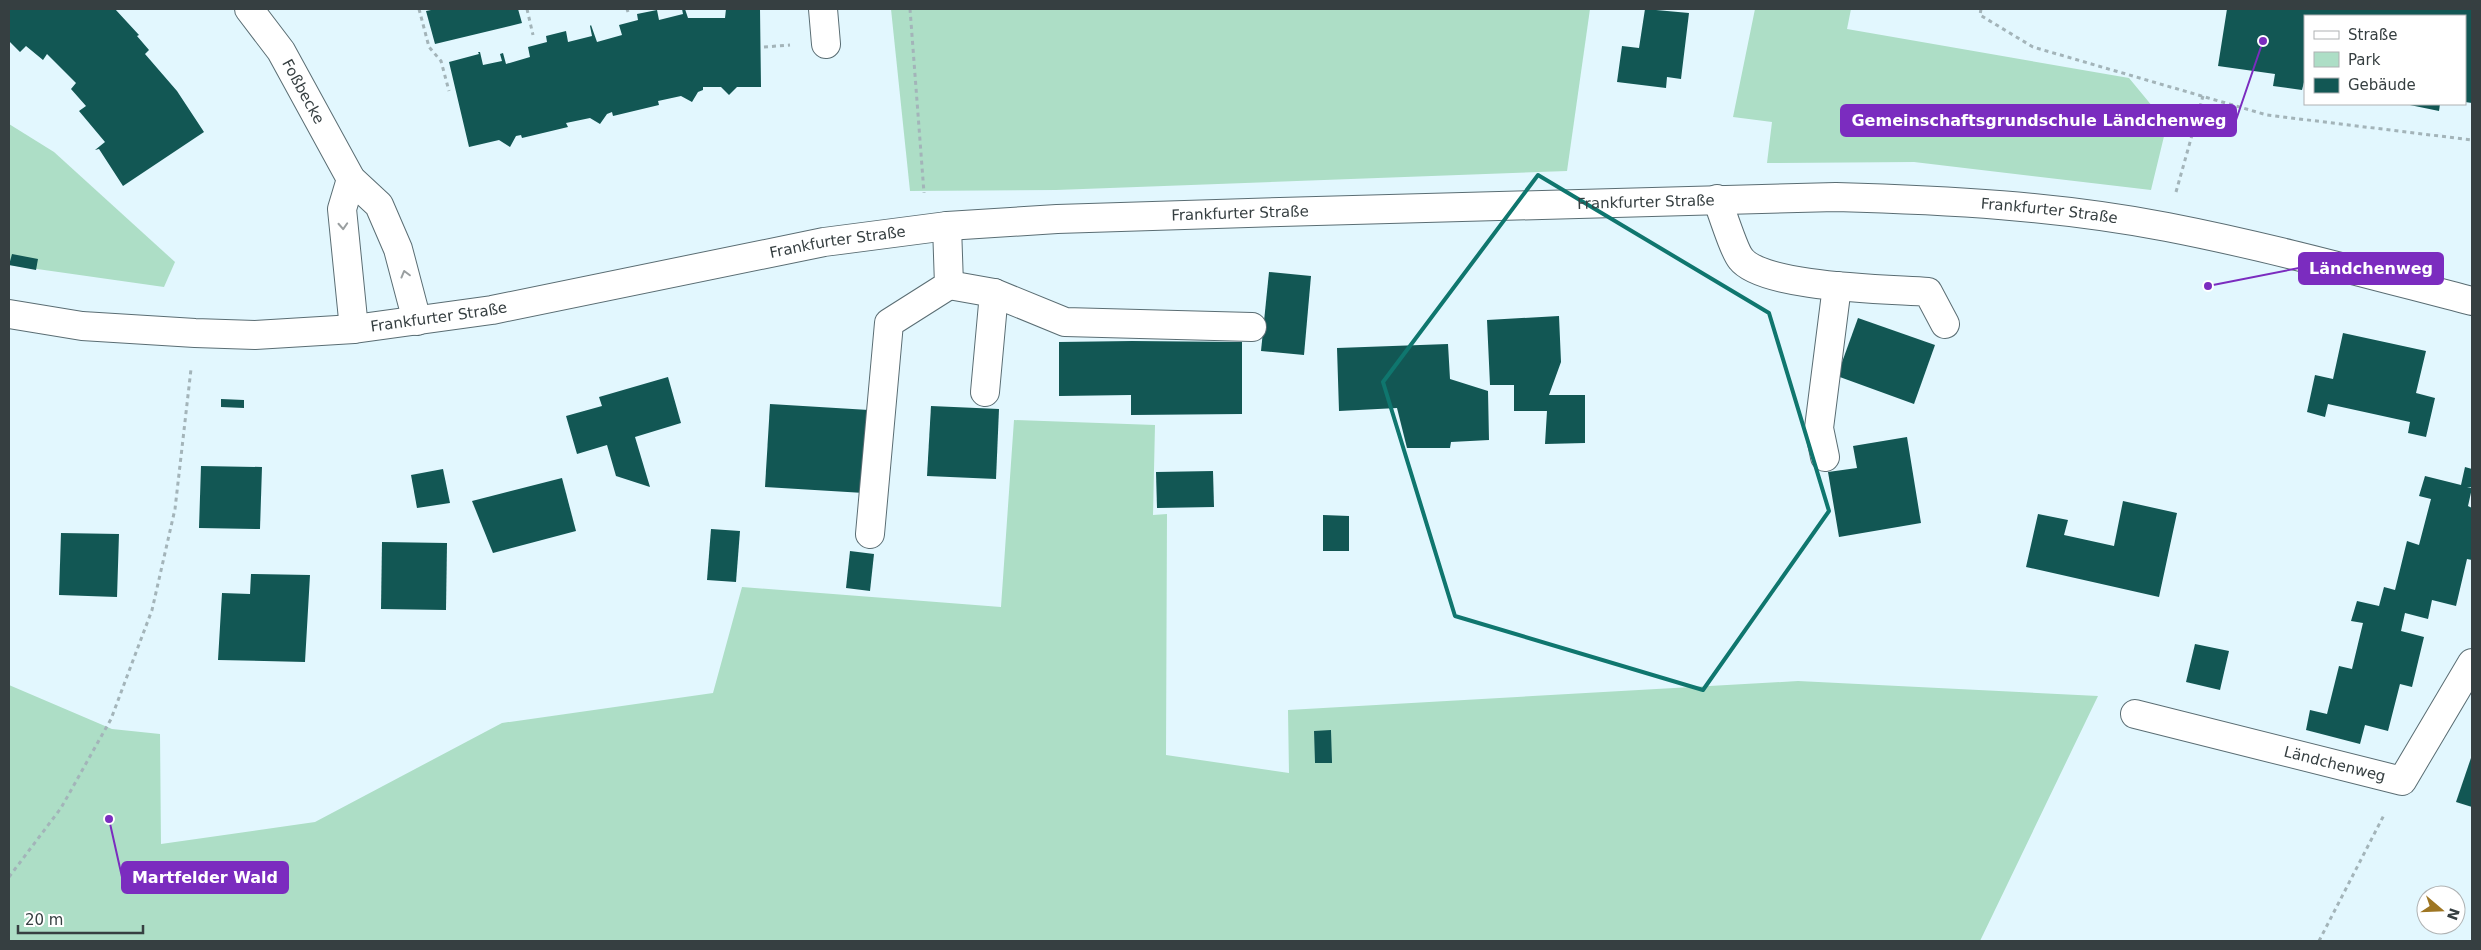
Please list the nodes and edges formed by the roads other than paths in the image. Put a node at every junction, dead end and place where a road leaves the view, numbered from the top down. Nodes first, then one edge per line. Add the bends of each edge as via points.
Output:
1 (249, 9) edge
2 (823, 9) edge
3 (826, 44) dead end
4 (351, 179) junction
5 (1717, 199) junction
6 (937, 227) junction
7 (949, 285) junction
8 (1837, 286) junction
9 (994, 294) junction
10 (2472, 301) edge
11 (9, 314) edge
12 (417, 321) junction
13 (1945, 324) dead end
14 (1252, 327) dead end
15 (354, 329) junction
16 (985, 392) dead end
17 (1825, 457) dead end
18 (870, 534) dead end
19 (2472, 663) edge
20 (2134, 714) dead end

1 - 4 main road, Foßbecke via 281,51
2 - 3 main road
12 -> 4 main road, Foßbecke via 389,227 378,205
4 -> 15 main road via 342,209
5 - 6 main road, Frankfurter Straße via 1057,219
5 - 8 main road via 1741,260 1757,270 1783,278
5 - 10 main road, Frankfurter Straße via 1905,199 2034,207 2166,227 2341,266
6 - 7 main road
6 - 12 main road, Frankfurter Straße via 824,242 569,295
7 - 9 main road
7 - 18 main road via 890,323
8 - 13 main road via 1928,292
8 - 17 main road via 1819,428
9 - 14 main road via 1064,322
9 - 16 main road
11 - 15 main road, Frankfurter Straße via 82,326 195,333 255,335
12 - 15 main road, Frankfurter Straße
19 - 20 main road, Ländchenweg via 2402,781

